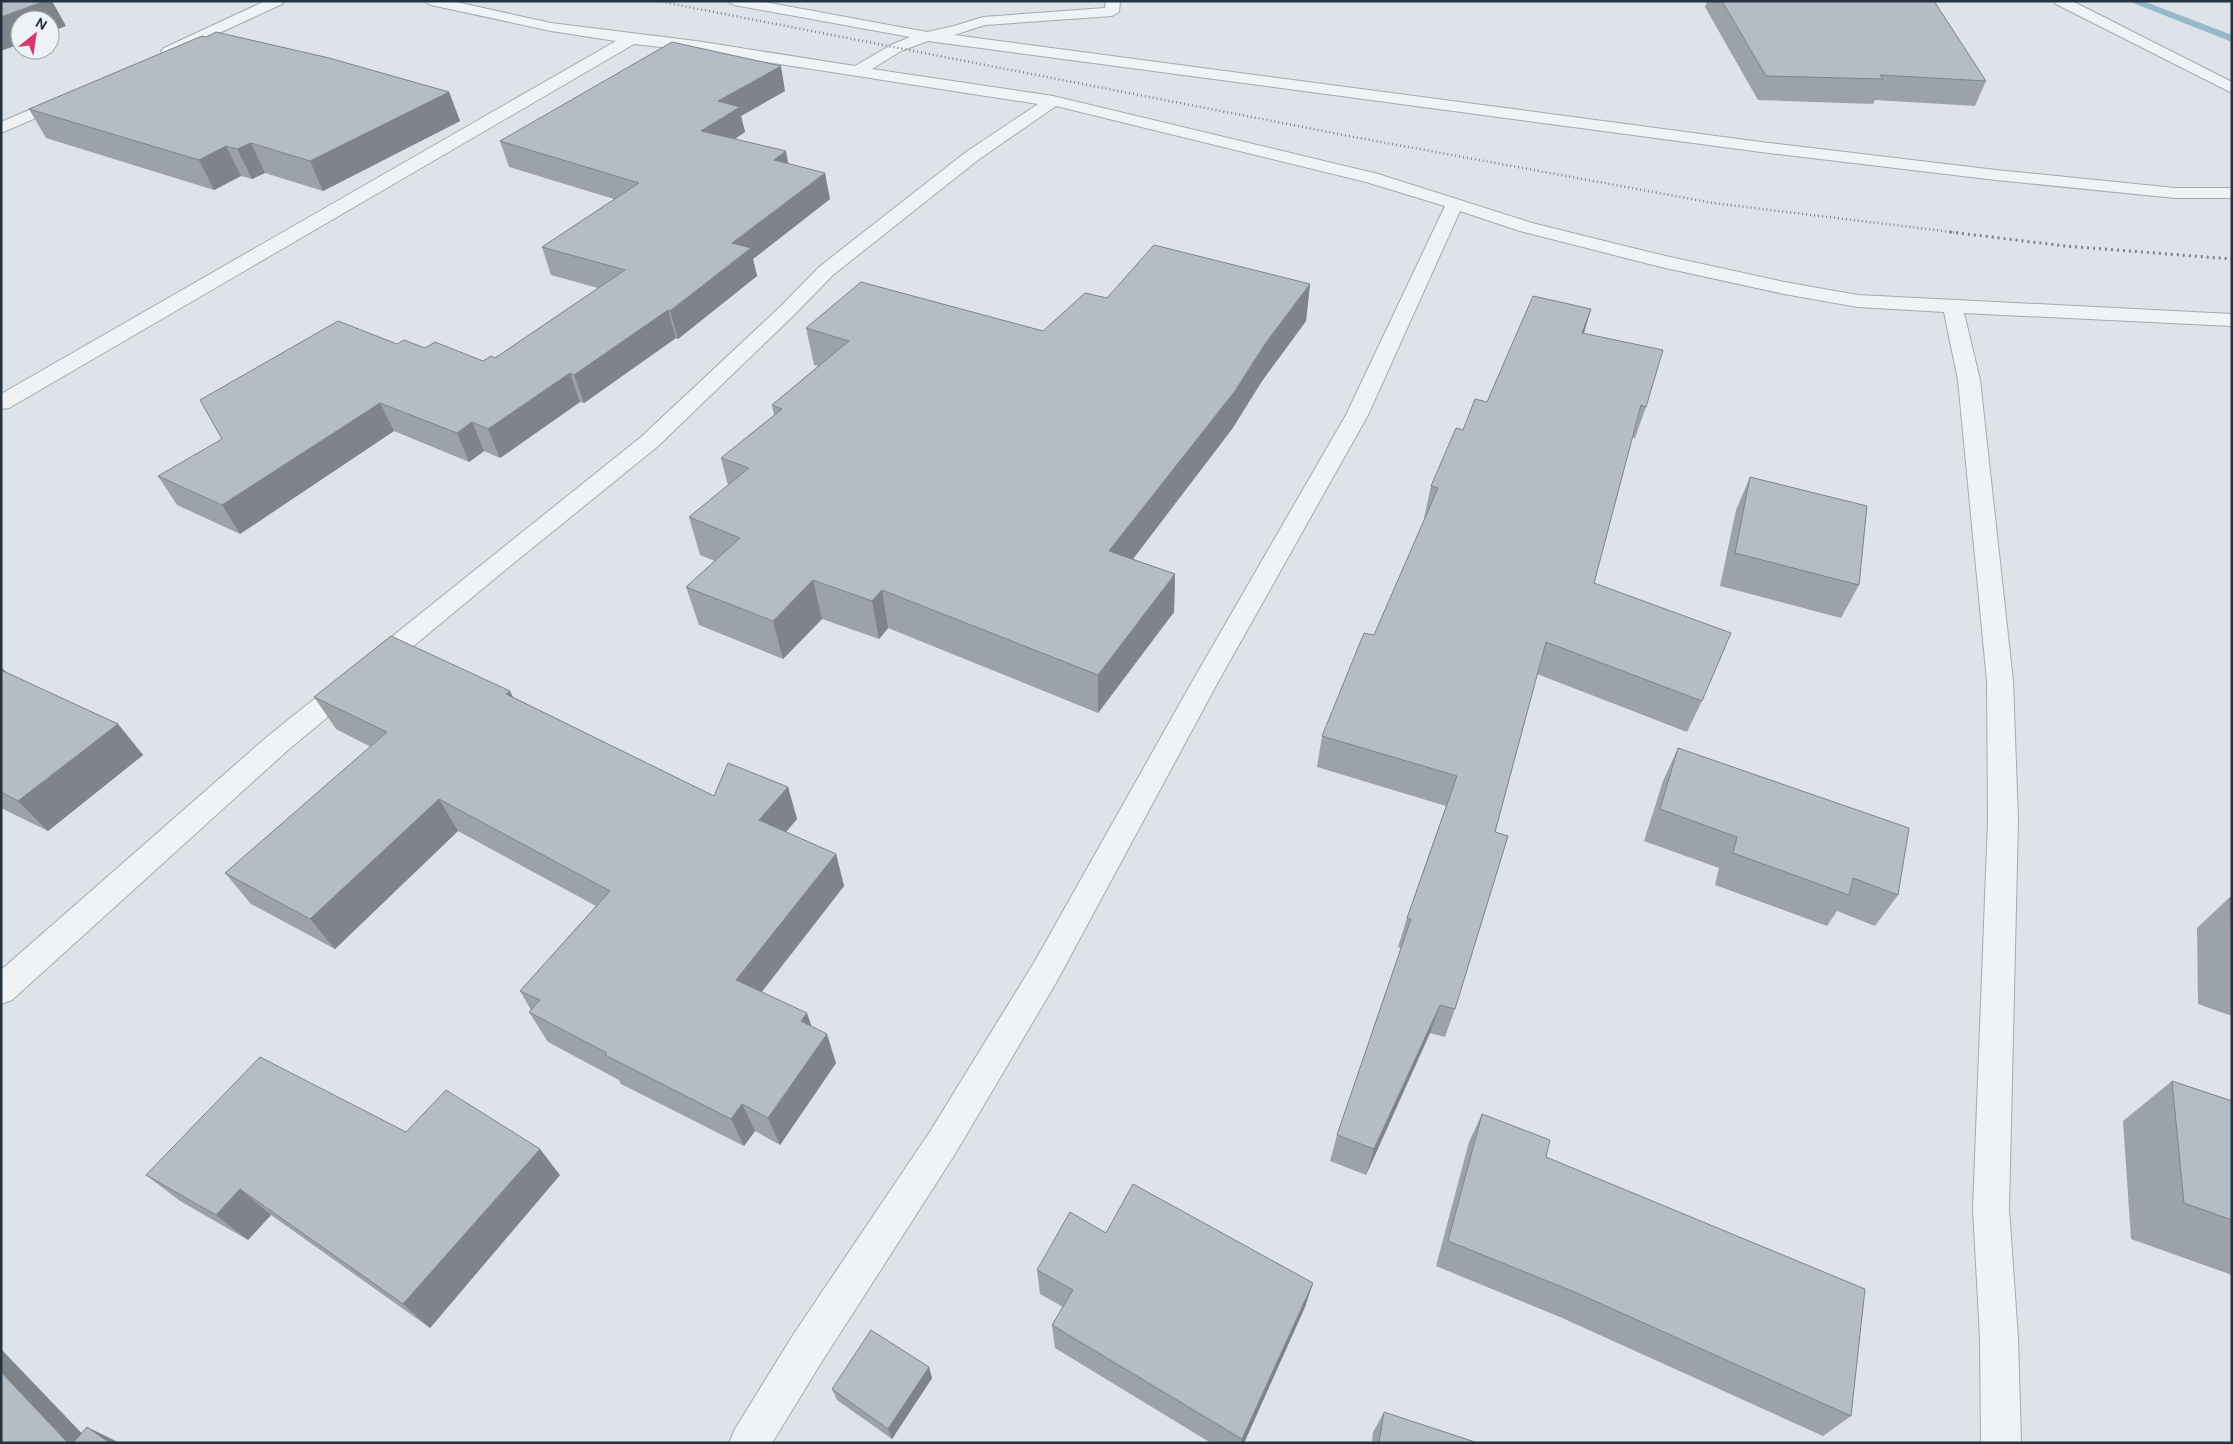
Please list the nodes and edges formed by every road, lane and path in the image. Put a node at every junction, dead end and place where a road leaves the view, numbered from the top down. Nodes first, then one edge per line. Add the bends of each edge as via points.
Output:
1 (277, 1) edge
2 (432, 1) edge
3 (734, 1) edge
4 (1114, 1) edge
5 (2061, 1) edge
6 (927, 36) junction
7 (631, 39) junction
8 (159, 56) edge
9 (857, 71) junction
10 (2232, 88) edge
11 (78, 94) edge
12 (1053, 101) junction
13 (1, 128) edge
14 (2232, 193) edge
15 (1455, 203) junction
16 (1953, 307) junction
17 (2232, 320) edge
18 (1, 403) edge
19 (1, 990) edge
20 (749, 1443) edge
21 (2001, 1443) edge

1 - 8 street
2 - 7 street via 551,27
3 - 6 street
4 - 6 street via 1112,12 983,21
5 - 10 street
6 - 9 street via 896,48
6 - 14 street via 1771,148 2175,194
7 - 9 street
7 - 18 street
9 - 12 street
11 - 13 street
12 - 15 street via 1372,178
12 - 19 street via 972,156 857,244 649,442 278,743
15 - 16 street via 1526,227 1784,288 1858,301
15 - 20 street via 1357,415 1046,971 942,1142
16 - 17 street
16 - 21 street via 1969,380 2000,681 2003,820 1991,1208 2000,1338

